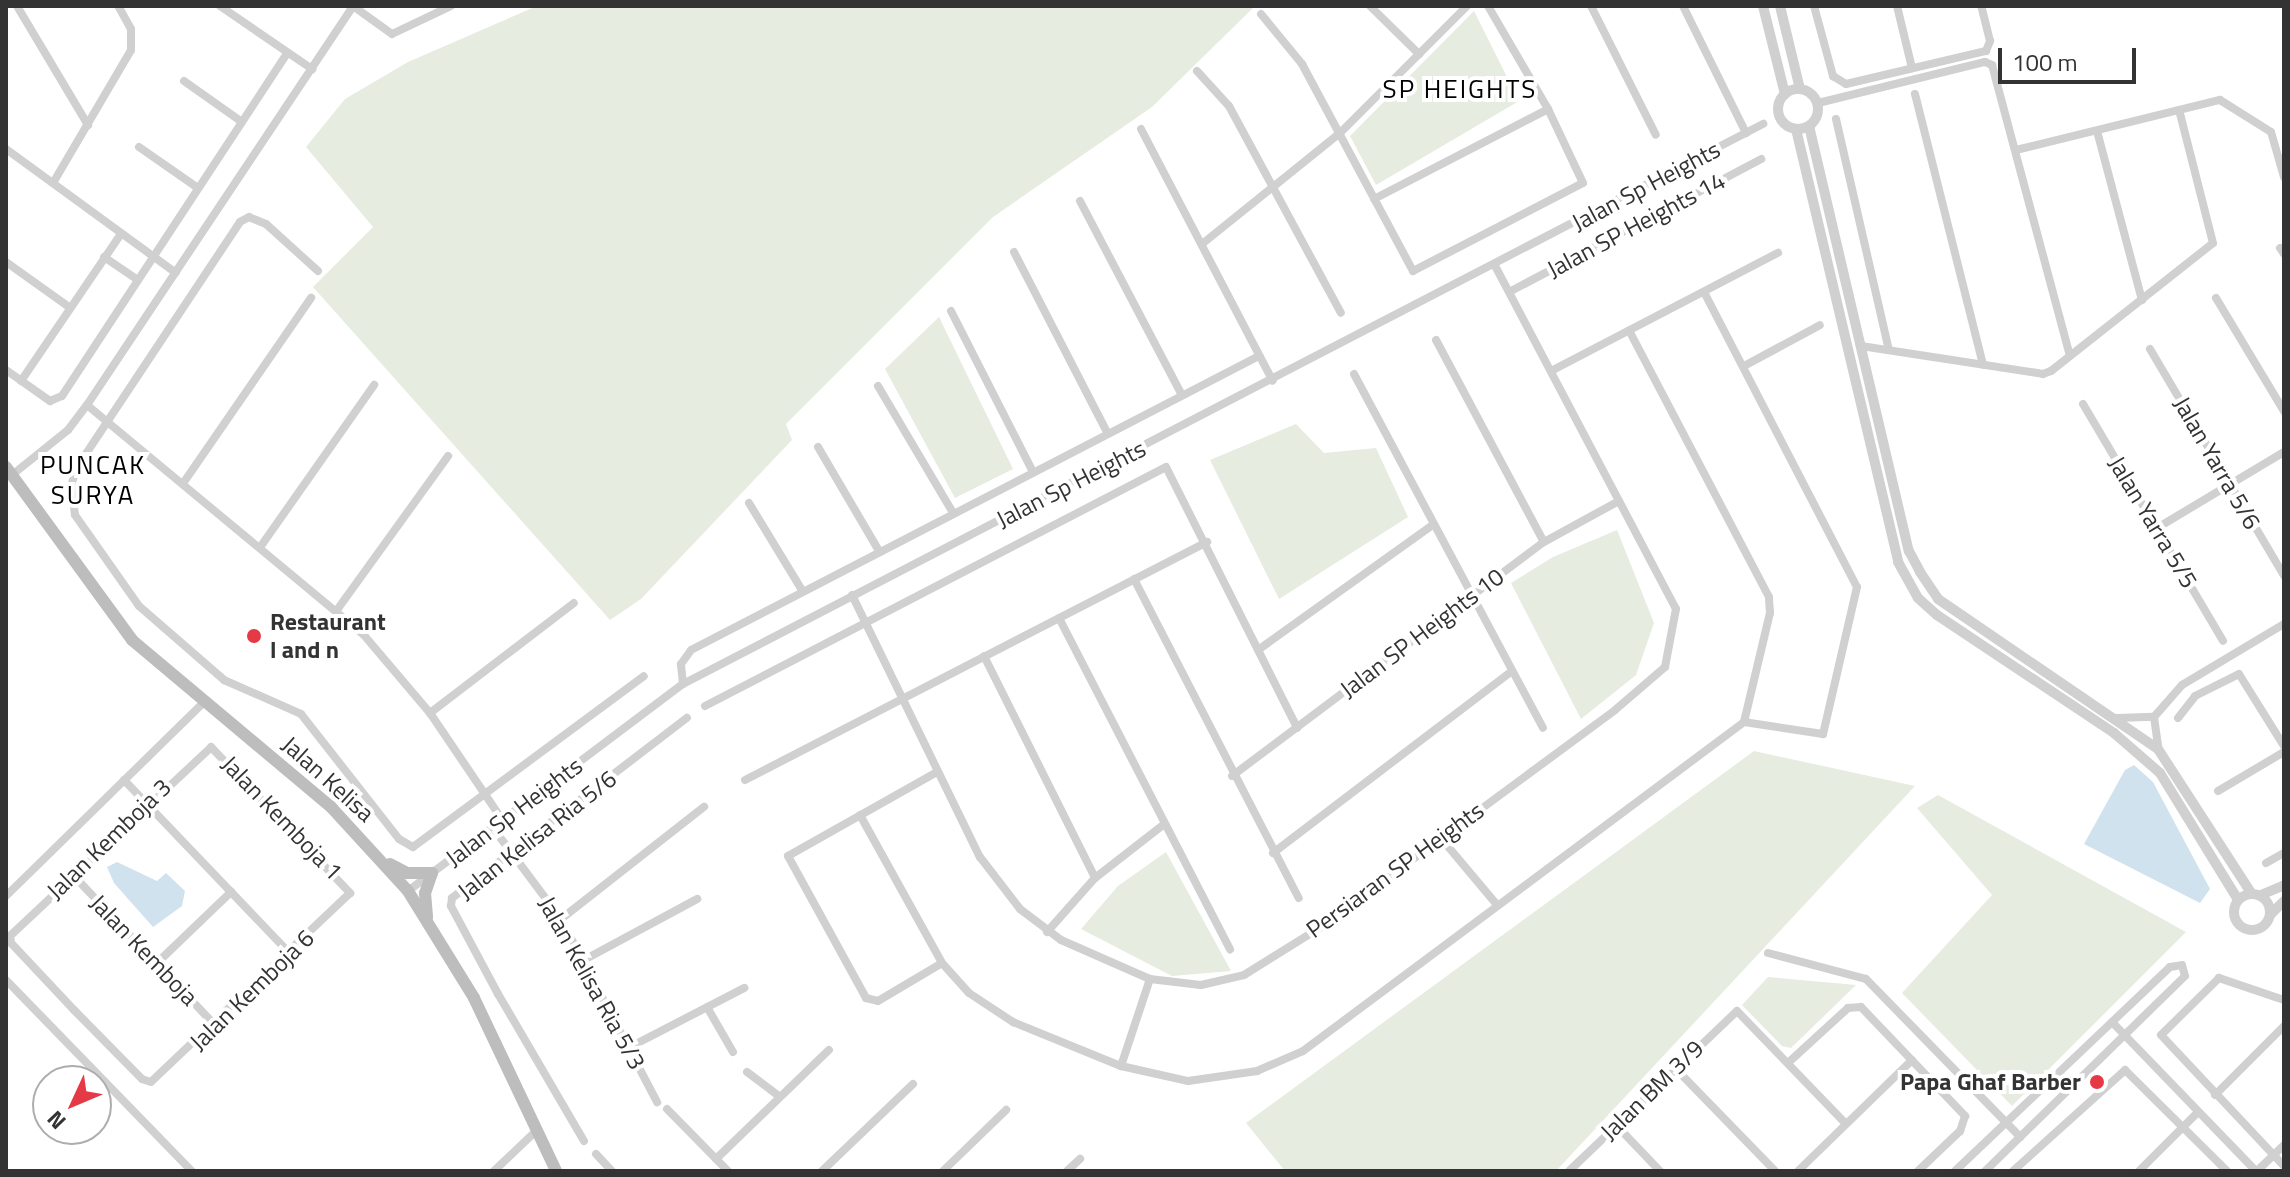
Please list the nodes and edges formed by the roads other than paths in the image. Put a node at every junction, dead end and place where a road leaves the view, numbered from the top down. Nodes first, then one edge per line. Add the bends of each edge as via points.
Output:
1 (17, 6) edge
2 (118, 6) edge
3 (220, 6) edge
4 (353, 6) edge
5 (451, 6) edge
6 (1370, 6) edge
7 (1467, 6) edge
8 (1488, 6) edge
9 (1591, 6) edge
10 (1683, 6) edge
11 (1763, 6) edge
12 (1780, 6) edge
13 (1814, 6) edge
14 (1897, 6) edge
15 (1981, 6) edge
16 (1261, 14) dead end
17 (287, 53) junction
18 (1419, 54) junction
19 (1912, 68) junction
20 (312, 69) junction
21 (1197, 71) dead end
22 (184, 81) dead end
23 (1800, 89) junction
24 (1785, 94) junction
25 (1915, 94) dead end
26 (1818, 103) junction
27 (1548, 109) junction
28 (2179, 110) junction
29 (1836, 119) dead end
30 (242, 122) junction
31 (1763, 124) dead end
32 (88, 125) junction
33 (1809, 126) junction
34 (1141, 129) dead end
35 (1796, 129) junction
36 (2097, 131) junction
37 (1746, 133) junction
38 (1339, 134) junction
39 (1656, 135) dead end
40 (139, 147) dead end
41 (6, 149) edge
42 (2016, 150) junction
43 (1761, 159) dead end
44 (2284, 177) edge
45 (53, 183) junction
46 (198, 188) junction
47 (1273, 191) junction
48 (1374, 199) junction
49 (1080, 201) dead end
50 (121, 234) junction
51 (1202, 244) junction
52 (1014, 252) dead end
53 (1778, 253) dead end
54 (154, 256) junction
55 (104, 257) junction
56 (6, 262) edge
57 (1495, 265) junction
58 (318, 271) dead end
59 (176, 273) junction
60 (138, 280) junction
61 (1511, 291) junction
62 (1704, 292) junction
63 (311, 298) dead end
64 (2216, 298) dead end
65 (2142, 300) junction
66 (69, 307) junction
67 (951, 311) dead end
68 (1341, 313) dead end
69 (1820, 325) dead end
70 (1629, 330) junction
71 (1436, 340) dead end
72 (1861, 346) junction
73 (2150, 349) dead end
74 (1889, 350) junction
75 (1259, 356) junction
76 (2070, 356) junction
77 (1983, 365) junction
78 (1744, 366) junction
79 (6, 370) edge
80 (1551, 371) junction
81 (1354, 374) dead end
82 (21, 381) junction
83 (1273, 381) junction
84 (374, 385) dead end
85 (878, 386) dead end
86 (1181, 393) junction
87 (2083, 404) dead end
88 (87, 405) junction
89 (2284, 411) edge
90 (108, 421) junction
91 (1107, 432) junction
92 (818, 447) dead end
93 (2284, 452) edge
94 (448, 456) dead end
95 (1032, 470) junction
96 (9, 471) edge
97 (184, 482) junction
98 (2228, 485) junction
99 (1619, 501) junction
100 (749, 503) dead end
101 (953, 513) junction
102 (1434, 524) junction
103 (2157, 528) junction
104 (1207, 542) junction
105 (1544, 542) junction
106 (261, 546) junction
107 (879, 551) junction
108 (2284, 576) edge
109 (1134, 579) junction
110 (802, 590) junction
111 (852, 595) junction
112 (1472, 597) junction
113 (574, 603) dead end
114 (337, 610) junction
115 (1059, 618) junction
116 (866, 623) junction
117 (2284, 624) edge
118 (2223, 641) dead end
119 (1258, 650) junction
120 (984, 656) junction
121 (1511, 672) junction
122 (644, 676) dead end
123 (683, 684) junction
124 (901, 699) junction
125 (203, 703) junction
126 (705, 706) dead end
127 (430, 713) junction
128 (2154, 717) junction
129 (687, 718) dead end
130 (2117, 718) junction
131 (2178, 718) dead end
132 (1744, 722) junction
133 (1297, 728) junction
134 (1543, 728) dead end
135 (211, 747) joint
136 (2284, 749) edge
137 (2160, 753) junction
138 (937, 772) junction
139 (1232, 776) junction
140 (124, 780) junction
141 (745, 780) dead end
142 (2218, 791) dead end
143 (486, 795) junction
144 (147, 803) junction
145 (704, 807) dead end
146 (860, 815) junction
147 (503, 821) junction
148 (1163, 825) junction
149 (493, 828) junction
150 (1440, 837) junction
151 (513, 851) junction
152 (1273, 853) junction
153 (2284, 853) edge
154 (381, 858) junction
155 (2266, 863) dead end
156 (432, 873) junction
157 (73, 875) junction
158 (1095, 878) junction
159 (2284, 885) edge
160 (408, 891) junction
161 (231, 892) junction
162 (350, 893) joint
163 (2256, 894) junction
164 (6, 896) edge
165 (1299, 898) dead end
166 (697, 899) dead end
167 (2238, 900) junction
168 (2284, 901) edge
169 (1497, 905) junction
170 (2271, 914) junction
171 (561, 919) junction
172 (428, 920) junction
173 (1047, 932) junction
174 (1230, 950) dead end
175 (1768, 953) dead end
176 (290, 954) junction
177 (582, 961) junction
178 (157, 963) junction
179 (942, 963) junction
180 (1150, 979) junction
181 (6, 980) edge
182 (744, 988) dead end
183 (2284, 1000) edge
184 (707, 1007) junction
185 (2112, 1022) junction
186 (215, 1025) junction
187 (2284, 1026) edge
188 (2126, 1036) junction
189 (628, 1048) junction
190 (829, 1050) dead end
191 (733, 1052) dead end
192 (1912, 1060) junction
193 (1789, 1062) junction
194 (1121, 1066) junction
195 (1675, 1068) junction
196 (747, 1072) dead end
197 (151, 1082) joint
198 (913, 1084) dead end
199 (2215, 1095) junction
200 (780, 1097) junction
201 (657, 1102) dead end
202 (667, 1109) dead end
203 (1006, 1110) dead end
204 (2198, 1112) junction
205 (2006, 1122) junction
206 (1846, 1124) junction
207 (1616, 1125) junction
208 (2184, 1126) junction
209 (535, 1132) junction
210 (2020, 1137) junction
211 (584, 1141) dead end
212 (2284, 1145) edge
213 (596, 1154) dead end
214 (2273, 1155) junction
215 (716, 1159) junction
216 (1080, 1159) dead end
217 (2284, 1166) edge
218 (192, 1171) edge
219 (494, 1171) edge
220 (556, 1171) edge
221 (612, 1171) edge
222 (728, 1171) edge
223 (822, 1171) edge
224 (943, 1171) edge
225 (1067, 1171) edge
226 (1569, 1171) edge
227 (1660, 1171) edge
228 (1775, 1171) edge
229 (1798, 1171) edge
230 (1918, 1171) edge
231 (1955, 1171) edge
232 (1985, 1171) edge
233 (2013, 1171) edge
234 (2139, 1171) edge
235 (2227, 1171) edge
236 (2257, 1171) edge

1 - 32 street
2 - 32 street via 134,39
3 - 17 street
4 - 5 street via 392,34
4 - 20 street
6 - 18 street
7 - 18 street
8 - 27 street
9 - 39 street
10 - 37 street
11 - 24 street
12 - 23 street
13 - 19 street via 1833,76 1846,84
14 - 19 street
15 - 19 street via 1990,41 1986,51
16 - 38 street via 1302,64
17 - 20 street
17 - 30 street
18 - 38 street
20 - 59 street
21 - 47 street via 1229,106
22 - 30 street
23 - 24 street
23 - 26 street
24 - 35 street via 1779,112
25 - 77 street
26 - 33 street via 1817,117
26 - 42 street via 1985,62 1995,72
27 - 48 street
27 - 48 street via 1583,183 1554,202 1413,271
28 - 36 street
28 - 44 street via 2220,100 2262,122 2271,132
28 - 65 street via 2213,243
29 - 74 street
30 - 46 street
31 - 37 street, Jalan Sp Heights
32 - 45 street
33 - 35 street
33 - 72 street
34 - 51 street
35 - 167 street via 1898,562 1918,598 2114,733 2160,773
36 - 42 street
36 - 65 street
37 - 57 street, Jalan Sp Heights
38 - 47 street
38 - 48 street
40 - 46 street
41 - 45 street
42 - 76 street
43 - 61 street, Jalan SP Heights 14
45 - 50 street
46 - 54 street
47 - 51 street
47 - 68 street
49 - 86 street
50 - 54 street
50 - 55 street
51 - 75 street
52 - 91 street
53 - 62 street
54 - 59 street
54 - 60 street
55 - 60 street
55 - 66 street
56 - 66 street
57 - 61 street, Persiaran SP Heights
57 - 83 street, Jalan Sp Heights
58 - 90 street via 266,224 249,217 240,222
59 - 88 street
60 - 82 street via 57,401
61 - 80 street, Persiaran SP Heights
62 - 70 street
62 - 78 street
63 - 97 street
64 - 89 street
65 - 76 street
66 - 82 street
67 - 95 street
69 - 78 street
70 - 80 street
70 - 132 street via 1769,597 1770,613
71 - 105 street
72 - 74 street
72 - 130 street via 1909,551 1938,599
73 - 98 street, Jalan Yarra 5/6
74 - 77 street
75 - 83 street
75 - 86 street
76 - 77 street via 2043,374
78 - 132 street via 1857,587 1823,734
79 - 82 street
80 - 99 street, Persiaran SP Heights
81 - 102 street
83 - 111 street, Jalan Sp Heights
84 - 106 street
85 - 101 street
86 - 91 street
87 - 103 street, Jalan Yarra 5/5
88 - 90 street
88 - 96 street via 68,430
90 - 97 street
90 - 143 street via 76,469 71,501 80,525 150,617 224,680 301,714 405,845 420,845
91 - 95 street
92 - 107 street
93 - 98 street
94 - 114 street
95 - 101 street
96 - 125 main road, Jalan Kelisa via 122,629
97 - 106 street
98 - 103 street
98 - 108 street, Jalan Yarra 5/6
99 - 105 street, Jalan SP Heights 10
99 - 150 street, Persiaran SP Heights via 1676,609 1665,667
100 - 110 street
101 - 107 street
102 - 112 street
102 - 119 street
103 - 118 street, Jalan Yarra 5/5
104 - 109 street
104 - 116 street via 1166,467
104 - 119 street
105 - 112 street, Jalan SP Heights 10
106 - 114 street
107 - 110 street
109 - 115 street
109 - 139 street
110 - 123 street via 691,650 681,664
111 - 116 street, Persiaran SP Heights
111 - 123 street, Jalan Sp Heights
112 - 121 street
112 - 133 street, Jalan SP Heights 10
113 - 127 street
114 - 127 street via 384,655
115 - 120 street
115 - 148 street
116 - 124 street, Persiaran SP Heights
116 - 126 street
117 - 128 street via 2182,685
119 - 133 street
120 - 124 street
120 - 158 street
121 - 134 street
121 - 152 street
122 - 143 street
123 - 147 street, Jalan Sp Heights
124 - 138 street, Persiaran SP Heights
124 - 141 street
125 - 140 street
125 - 154 main road, Jalan Kelisa via 331,807
127 - 143 street
128 - 130 street
128 - 137 street
129 - 151 street, Jalan Kelisa Ria 5/6
130 - 137 street
131 - 136 street via 2195,696 2239,674
132 - 169 street
133 - 139 street, Jalan SP Heights 10
135 - 144 street, Jalan Kemboja 3
135 - 162 street, Jalan Kemboja 1
136 - 142 street
137 - 163 street
138 - 146 street
138 - 173 street, Persiaran SP Heights via 1002,889
139 - 152 street
140 - 144 street
140 - 164 street
143 - 147 street
144 - 157 street, Jalan Kemboja 3
144 - 161 street
145 - 171 street
146 - 179 street
146 - 179 street via 791,853 788,861 866,998 878,1001
147 - 149 street, Jalan Sp Heights
148 - 158 street
148 - 174 street
149 - 151 street, Jalan Kelisa Ria 5/3
149 - 156 street, Jalan Sp Heights
150 - 169 street
150 - 180 street, Persiaran SP Heights via 1321,927 1244,975 1201,985
151 - 171 street, Jalan Kelisa Ria 5/3
151 - 211 street, Jalan Kelisa Ria 5/6 via 456,893 451,906
152 - 165 street
153 - 155 street
154 - 156 main road via 407,873
154 - 160 main road, Jalan Kelisa
156 - 160 street, Jalan Sp Heights
156 - 172 main road via 425,893
157 - 178 street, Jalan Kemboja
157 - 197 street, Jalan Kemboja 3 via 10,936 74,1010
158 - 173 street
159 - 163 street
160 - 172 main road, Jalan Kelisa
161 - 176 street
161 - 178 street
162 - 176 street, Jalan Kemboja 6
163 - 167 street
163 - 170 street
166 - 177 street
167 - 170 street via 2234,911 2243,927 2261,928
168 - 170 street
169 - 194 street via 1284,1062 1231,1077 1188,1081
171 - 177 street, Jalan Kelisa Ria 5/3
172 - 209 main road, Jalan Kelisa via 474,998
173 - 180 street, Persiaran SP Heights
175 - 205 street via 1866,979
176 - 186 street, Jalan Kemboja 6
177 - 189 street, Jalan Kelisa Ria 5/3
178 - 186 street, Jalan Kemboja
179 - 194 street via 969,993 1013,1022
180 - 194 street
181 - 218 street
182 - 184 street
183 - 199 street via 2219,978 2161,1035
184 - 189 street
184 - 191 street
185 - 188 street
185 - 188 street via 2174,964 2182,965 2185,976
185 - 205 street
186 - 197 street, Jalan Kemboja 6
187 - 199 street
188 - 204 street
188 - 210 street
189 - 201 street, Jalan Kelisa Ria 5/3
190 - 200 street
192 - 193 street via 1854,1004
192 - 206 street
192 - 230 street via 1960,1108 1965,1123
193 - 195 street, Jalan BM 3/9 via 1737,1011
193 - 206 street
195 - 207 street, Jalan BM 3/9
195 - 228 street
196 - 200 street
198 - 223 street
199 - 214 street
200 - 215 street
202 - 215 street
203 - 224 street
204 - 208 street
204 - 236 street
205 - 210 street
205 - 231 street
206 - 229 street
207 - 226 street, Jalan BM 3/9
207 - 227 street
208 - 233 street via 2125,1070
208 - 234 street
208 - 235 street
209 - 219 street
209 - 220 main road, Jalan Kelisa
210 - 232 street
212 - 214 street
213 - 221 street
214 - 217 street
214 - 236 street
215 - 222 street
216 - 225 street

